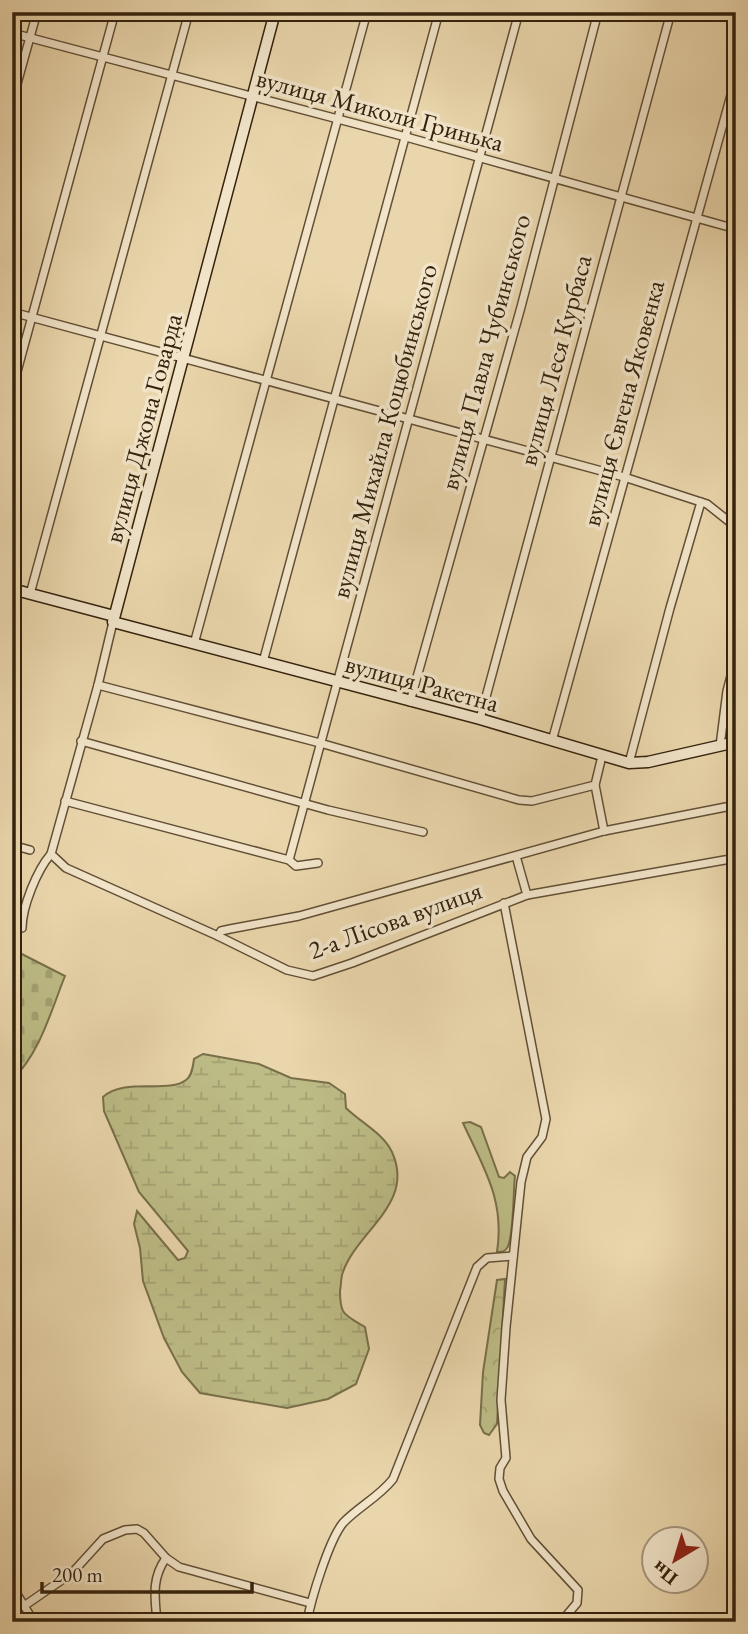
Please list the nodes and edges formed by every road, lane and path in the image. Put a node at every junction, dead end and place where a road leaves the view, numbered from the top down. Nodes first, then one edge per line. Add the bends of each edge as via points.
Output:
1 (37, 12) edge
2 (115, 12) edge
3 (189, 12) edge
4 (275, 12) edge
5 (367, 12) edge
6 (439, 12) edge
7 (519, 12) edge
8 (598, 12) edge
9 (670, 12) edge
10 (12, 33) edge
11 (30, 37) junction
12 (103, 57) junction
13 (172, 76) junction
14 (736, 77) edge
15 (253, 97) junction
16 (12, 102) edge
17 (338, 121) junction
18 (407, 137) junction
19 (480, 158) junction
20 (553, 179) junction
21 (620, 197) junction
22 (696, 218) junction
23 (736, 229) edge
24 (12, 312) edge
25 (32, 317) junction
26 (99, 334) junction
27 (184, 358) junction
28 (267, 381) junction
29 (12, 390) edge
30 (336, 398) junction
31 (408, 419) junction
32 (482, 439) junction
33 (550, 458) junction
34 (624, 477) junction
35 (701, 502) junction
36 (736, 527) edge
37 (736, 567) edge
38 (12, 589) edge
39 (30, 594) junction
40 (736, 611) edge
41 (113, 619) junction
42 (194, 644) junction
43 (736, 657) edge
44 (263, 662) junction
45 (337, 682) junction
46 (98, 685) junction
47 (410, 702) junction
48 (480, 719) junction
49 (81, 741) junction
50 (552, 741) junction
51 (736, 742) edge
52 (320, 743) junction
53 (720, 746) junction
54 (602, 756) junction
55 (629, 763) junction
56 (595, 785) junction
57 (65, 801) junction
58 (305, 803) junction
59 (736, 805) edge
60 (604, 831) junction
61 (423, 832) dead end
62 (12, 845) edge
63 (30, 850) dead end
64 (51, 854) junction
65 (516, 856) junction
66 (736, 858) edge
67 (289, 860) junction
68 (318, 863) dead end
69 (527, 895) junction
70 (504, 903) junction
71 (22, 928) dead end
72 (218, 936) junction
73 (513, 1255) junction
74 (166, 1558) junction
75 (12, 1586) edge
76 (310, 1603) junction
77 (24, 1606) junction
78 (34, 1622) edge
79 (157, 1622) edge
80 (307, 1622) edge
81 (561, 1622) edge

1 - 11 street
2 - 12 street
3 - 13 street
4 - 15 street, вулиця Джона Говарда
5 - 17 street
6 - 18 street
7 - 19 street, вулиця Михайла Коцюбинського
8 - 20 street, вулиця Павла Чубинського
9 - 21 street, вулиця Леся Курбаса
10 - 11 street, вулиця Миколи Гринька
11 - 12 street, вулиця Миколи Гринька
11 - 16 street
12 - 13 street, вулиця Миколи Гринька
12 - 25 street
13 - 15 street, вулиця Миколи Гринька
13 - 26 street
14 - 22 street, вулиця Євгена Яковенка
15 - 17 street, вулиця Миколи Гринька
15 - 27 street, вулиця Джона Говарда
17 - 18 street, вулиця Миколи Гринька
17 - 28 street
18 - 19 street, вулиця Миколи Гринька
18 - 30 street
19 - 20 street, вулиця Миколи Гринька
19 - 31 street, вулиця Михайла Коцюбинського
20 - 21 street, вулиця Миколи Гринька
20 - 32 street, вулиця Павла Чубинського
21 - 22 street, вулиця Миколи Гринька
21 - 33 street, вулиця Леся Курбаса
22 - 23 street, вулиця Миколи Гринька
22 - 34 street, вулиця Євгена Яковенка
24 - 25 street
25 - 26 street
25 - 29 street
26 - 27 street
26 - 39 street
27 - 28 street
27 - 41 street, вулиця Джона Говарда
28 - 30 street
28 - 42 street
30 - 31 street
30 - 44 street
31 - 32 street
31 - 45 street, вулиця Михайла Коцюбинського
32 - 33 street
32 - 47 street, вулиця Павла Чубинського
33 - 34 street
33 - 48 street, вулиця Леся Курбаса
34 - 35 street
34 - 50 street, вулиця Євгена Яковенка
35 - 36 street
35 - 55 street
37 - 40 street via 732,602
38 - 39 street, вулиця Ракетна
39 - 41 street, вулиця Ракетна
41 - 42 street, вулиця Ракетна
41 - 46 street, вулиця Джона Говарда
42 - 44 street, вулиця Ракетна
43 - 53 street
44 - 45 street, вулиця Ракетна
45 - 47 street, вулиця Ракетна
45 - 52 street, вулиця Михайла Коцюбинського
46 - 49 street, вулиця Джона Говарда
46 - 52 street
47 - 48 street, вулиця Ракетна
48 - 50 street, вулиця Ракетна
49 - 57 street, вулиця Джона Говарда
49 - 58 street
50 - 54 street, вулиця Ракетна
51 - 53 street, вулиця Ракетна
52 - 56 street via 526,801
52 - 58 street, вулиця Михайла Коцюбинського
53 - 55 street, вулиця Ракетна
54 - 55 street, вулиця Ракетна
54 - 56 street
56 - 60 street
57 - 64 street, вулиця Джона Говарда
57 - 67 street
58 - 61 street
58 - 67 street, вулиця Михайла Коцюбинського
59 - 60 street
60 - 65 street
62 - 63 street
64 - 71 street, вулиця Джона Говарда via 22,914
64 - 72 street, 2-а Лісова вулиця via 66,868
65 - 69 street
65 - 72 street via 299,916 220,931
66 - 69 street, 2-а Лісова вулиця
67 - 68 street via 298,867
69 - 70 street, 2-а Лісова вулиця
70 - 72 street, 2-а Лісова вулиця via 313,976 287,970
70 - 73 street via 546,1119 542,1137 530,1150 522,1171
73 - 76 street via 487,1258 477,1267 393,1479 341,1527
73 - 81 street via 501,1400 506,1458 499,1479 531,1539 576,1587 577,1603
74 - 76 street via 179,1567
74 - 77 street via 144,1533 125,1530 103,1539 72,1573
74 - 79 street via 154,1585
75 - 77 street
76 - 80 street
77 - 78 street

